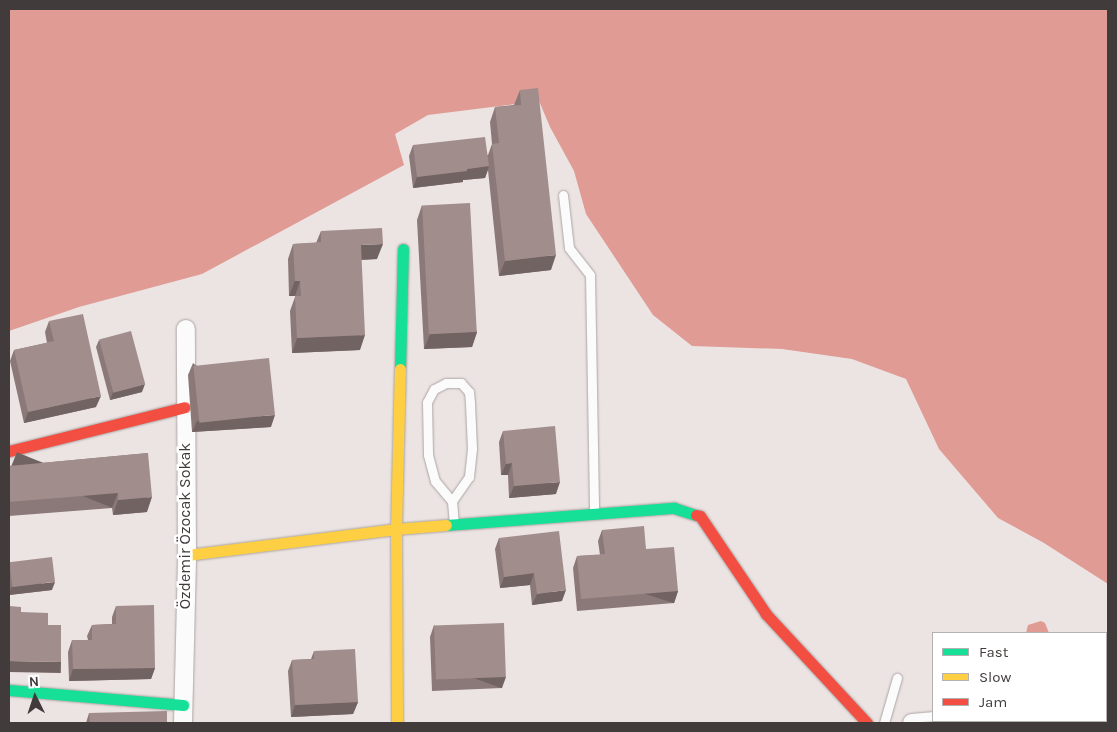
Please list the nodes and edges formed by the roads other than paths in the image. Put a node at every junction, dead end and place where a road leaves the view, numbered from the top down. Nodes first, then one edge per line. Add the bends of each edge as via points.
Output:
1 (563, 195) dead end
2 (403, 249) dead end
3 (186, 329) dead end
4 (185, 408) junction
5 (9, 451) edge
6 (452, 501) junction
7 (594, 516) junction
8 (454, 524) junction
9 (396, 529) junction
10 (187, 555) junction
11 (897, 678) dead end
12 (9, 690) edge
13 (183, 705) junction
14 (932, 721) edge
15 (183, 723) edge
16 (397, 723) edge
17 (867, 723) edge
18 (884, 723) edge
19 (912, 723) edge

1 - 7 lane via 568,248 590,275
2 - 9 street
3 - 4 street, Özdemir Özocak Sokak
4 - 5 street
4 - 10 street, Özdemir Özocak Sokak
6 - 6 lane via 435,481 428,455 427,402 434,389 446,383 462,383 470,397 472,449 469,477
6 - 8 lane
7 - 8 street
7 - 17 street via 674,508 700,516 766,614
8 - 9 street
9 - 10 street
9 - 16 street
10 - 13 street, Özdemir Özocak Sokak
11 - 18 lane
12 - 13 street
13 - 15 street, Özdemir Özocak Sokak
14 - 19 street

